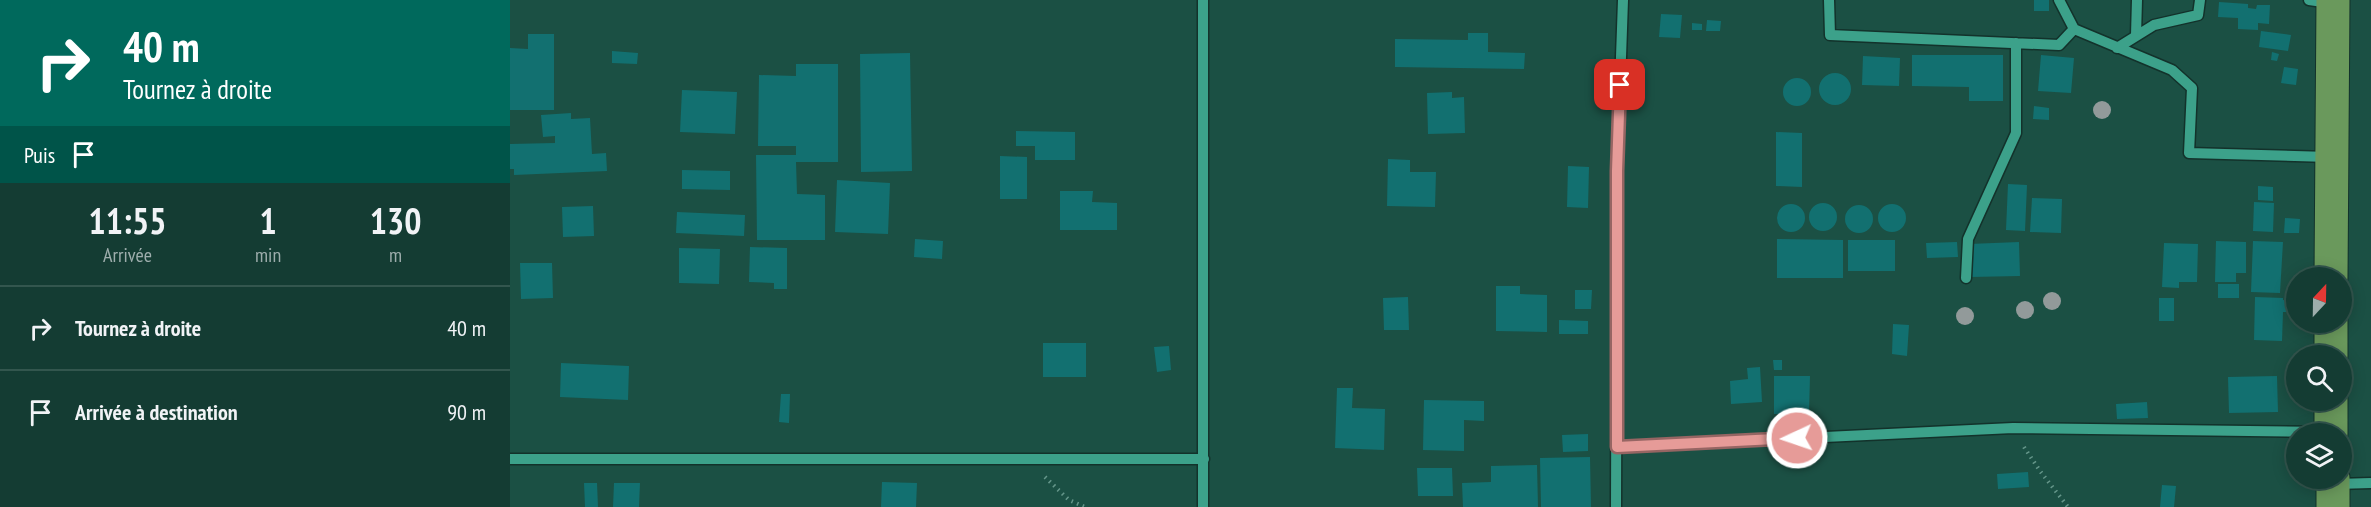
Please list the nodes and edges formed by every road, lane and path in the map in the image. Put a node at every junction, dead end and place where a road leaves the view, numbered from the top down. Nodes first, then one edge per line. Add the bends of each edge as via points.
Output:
1 (1203, 0) edge
2 (1623, 0) edge
3 (1829, 0) edge
4 (2059, 0) edge
5 (2137, 0) edge
6 (2200, 0) edge
7 (2325, 1) edge
8 (2073, 29) junction
9 (2136, 35) junction
10 (2016, 43) junction
11 (2117, 48) junction
12 (2332, 157) junction
13 (2331, 267) edge
14 (1966, 278) dead end
15 (2331, 422) edge
16 (2013, 429) junction
17 (1617, 447) junction
18 (1024, 458) junction
19 (510, 459) edge
20 (1204, 459) junction
21 (2371, 483) edge
22 (2333, 490) edge
23 (1085, 507) edge
24 (1203, 507) edge
25 (1616, 507) edge
26 (2068, 507) edge

1 - 20 street
2 - 17 street via 1617,171
3 - 10 street via 1830,35
4 - 8 street
5 - 9 street
6 - 9 street via 2198,15 2154,25
7 - 12 main road
8 - 10 street via 2059,45
8 - 11 street
9 - 11 street
10 - 14 street via 2016,133 1968,239
11 - 12 street via 2172,70 2192,88 2189,153
12 - 13 main road
15 - 16 street
16 - 17 street
16 - 26 path
17 - 25 street
18 - 19 street
18 - 20 street
18 - 23 path via 1069,500
20 - 24 street
21 - 22 street

